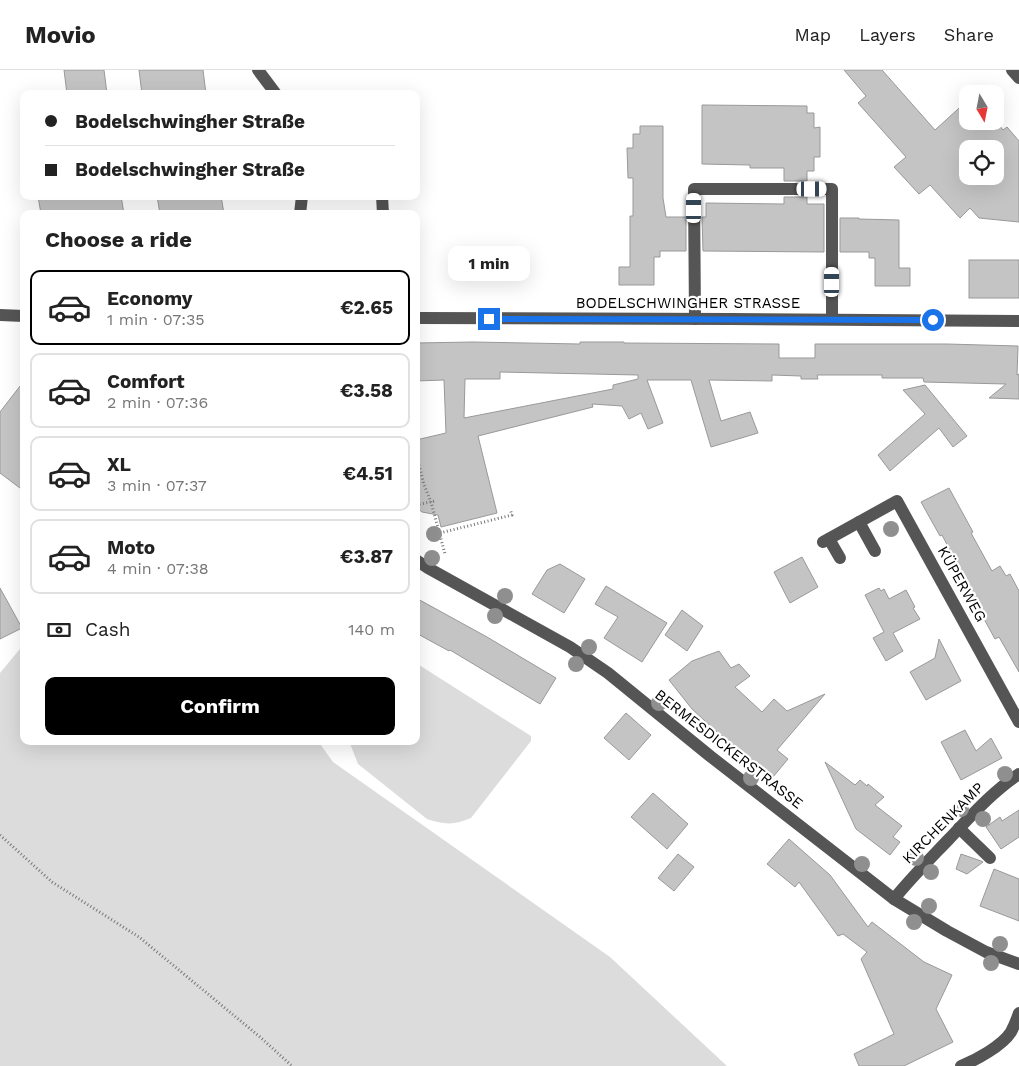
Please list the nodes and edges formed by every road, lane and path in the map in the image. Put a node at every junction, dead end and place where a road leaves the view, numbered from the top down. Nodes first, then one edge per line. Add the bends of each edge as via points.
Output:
1 (258, 70) edge
2 (1012, 70) edge
3 (1019, 78) edge
4 (273, 90) edge
5 (0, 316) edge
6 (20, 316) edge
7 (420, 318) edge
8 (695, 319) junction
9 (832, 319) junction
10 (1019, 321) edge
11 (420, 472) edge
12 (433, 501) junction
13 (420, 504) edge
14 (510, 509) dead end
15 (859, 522) junction
16 (440, 533) junction
17 (875, 551) dead end
18 (445, 554) dead end
19 (840, 558) dead end
20 (420, 563) edge
21 (1019, 722) edge
22 (1019, 774) edge
23 (959, 828) junction
24 (0, 835) edge
25 (990, 858) dead end
26 (894, 898) junction
27 (1019, 964) edge
28 (1019, 1013) edge
29 (292, 1066) edge
30 (961, 1066) edge

1 - 4 street
2 - 3 street
5 - 6 street
7 - 8 street, BODELSCHWINGHER STRASSE
8 - 9 street, BODELSCHWINGHER STRASSE
8 - 9 street via 694,189 832,189
9 - 10 street, BODELSCHWINGHER STRASSE
11 - 12 path
12 - 13 path
12 - 16 path
14 - 16 path via 512,514
15 - 17 street
15 - 19 street, KÜPERWEG via 826,541
15 - 21 street, KÜPERWEG via 898,501
16 - 18 path
20 - 26 street, BERMESDICKERSTRASSE via 570,647 608,673
22 - 23 street, KIRCHENKAMP
23 - 25 street
23 - 26 street, KIRCHENKAMP
24 - 29 path via 52,882 139,937
26 - 27 street, BERMESDICKERSTRASSE via 986,952
28 - 30 street via 1010,1034 998,1045

